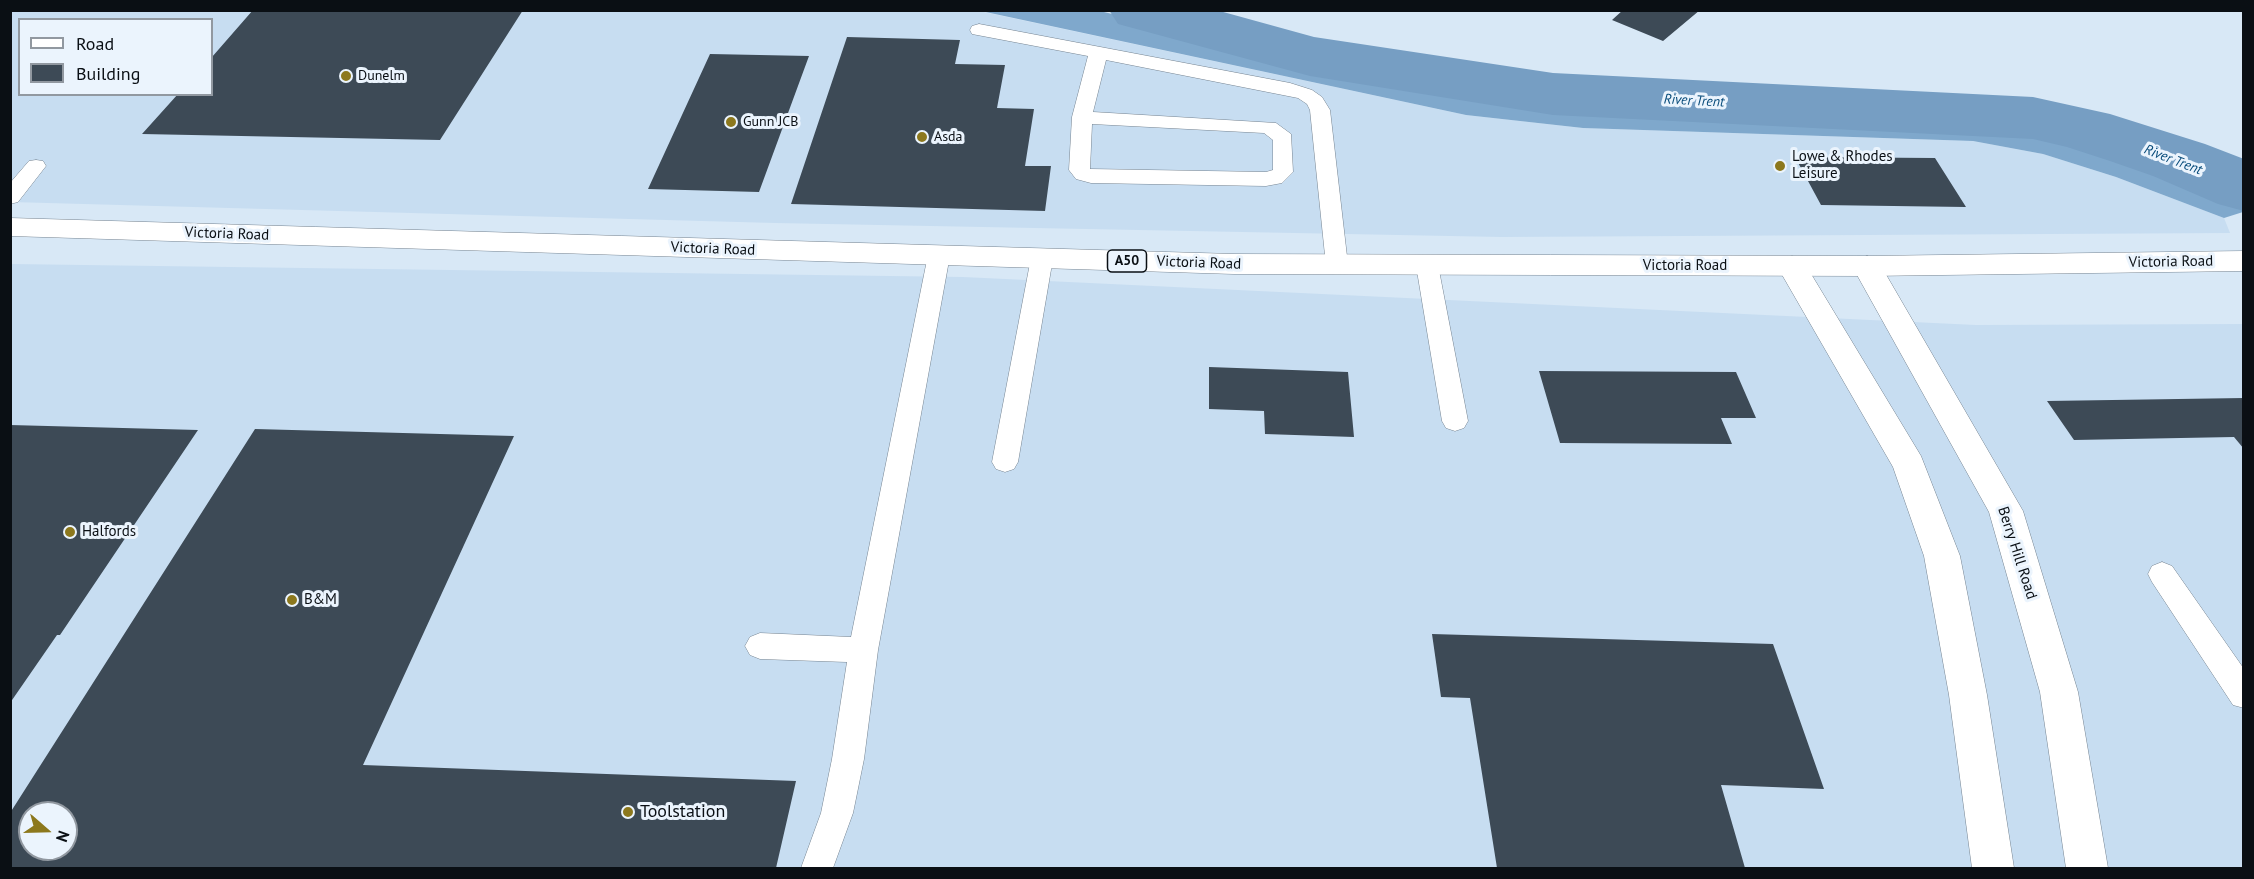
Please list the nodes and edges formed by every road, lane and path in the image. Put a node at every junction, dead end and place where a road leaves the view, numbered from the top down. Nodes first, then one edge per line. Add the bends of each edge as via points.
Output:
1 (978, 30) dead end
2 (1098, 53) junction
3 (1082, 117) junction
4 (36, 166) dead end
5 (10, 196) edge
6 (10, 227) edge
7 (939, 255) junction
8 (1042, 258) junction
9 (2244, 261) edge
10 (1337, 265) junction
11 (1427, 265) junction
12 (1792, 266) junction
13 (1867, 266) junction
14 (1455, 421) dead end
15 (1005, 462) dead end
16 (2162, 574) dead end
17 (760, 645) dead end
18 (863, 650) junction
19 (2244, 695) edge
20 (817, 868) edge
21 (1993, 868) edge
22 (2086, 868) edge

1 - 2 lane
2 - 3 lane
2 - 10 lane via 1290,89 1315,101 1320,110
3 - 3 lane via 1269,127 1281,134 1283,140 1283,172 1266,179 1083,174 1079,170
4 - 5 lane
6 - 7 main road, Victoria Road / A50
7 - 8 main road, Victoria Road / A50
7 - 18 lane
8 - 10 main road, Victoria Road / A50
8 - 15 lane
9 - 13 main road, Victoria Road / A50
10 - 11 main road, Victoria Road / A50
11 - 12 main road, Victoria Road / A50
11 - 14 lane
12 - 13 main road, Victoria Road / A50
12 - 21 main road via 1909,465 1942,556 1968,695
13 - 22 main road, Berry Hill Road via 2006,510 2059,692
16 - 19 lane
17 - 18 lane
18 - 20 lane via 844,781

